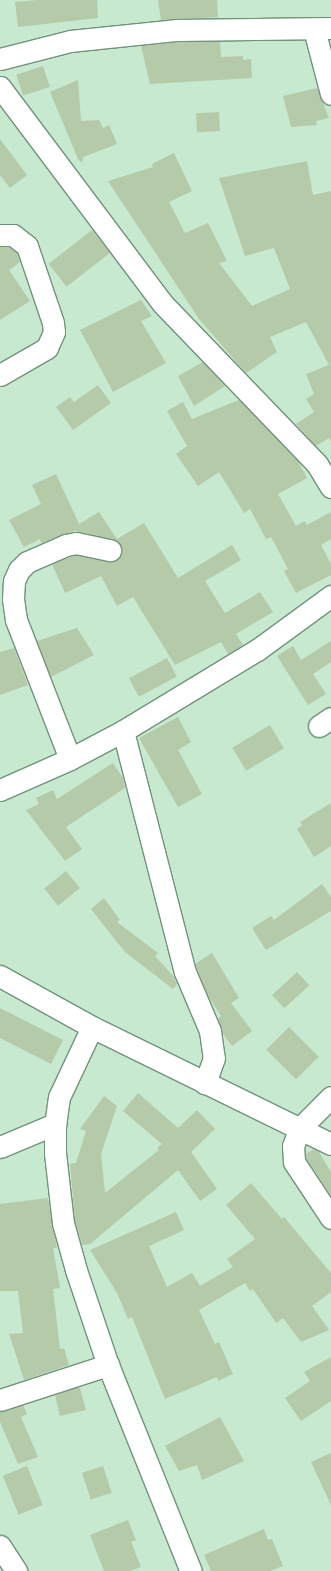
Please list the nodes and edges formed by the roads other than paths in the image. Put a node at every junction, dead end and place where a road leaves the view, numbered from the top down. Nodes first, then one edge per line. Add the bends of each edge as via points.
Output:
1 (322, 29) edge
2 (0, 59) edge
3 (0, 87) edge
4 (331, 94) edge
5 (0, 235) edge
6 (0, 375) edge
7 (331, 487) edge
8 (110, 550) dead end
9 (331, 596) edge
10 (123, 731) junction
11 (70, 759) junction
12 (0, 790) edge
13 (0, 976) edge
14 (92, 1027) junction
15 (205, 1083) junction
16 (331, 1097) edge
17 (55, 1124) junction
18 (299, 1129) junction
19 (331, 1144) edge
20 (0, 1147) edge
21 (331, 1218) edge
22 (108, 1365) junction
23 (0, 1400) edge
24 (0, 1546) edge
25 (16, 1571) edge
26 (191, 1571) edge

1 - 2 street via 177,30 70,41
1 - 4 street
3 - 7 street via 163,304 317,464
5 - 6 street via 13,235 27,246 54,332 48,348
8 - 11 street via 76,542 66,544 28,562 19,570 14,581 16,620
9 - 10 street via 257,650
10 - 11 street
10 - 15 street via 185,972 210,1031 214,1058
11 - 12 street
13 - 14 street
14 - 15 street
14 - 17 street via 59,1097
15 - 18 street
16 - 18 street
17 - 20 street
17 - 22 street via 55,1153 63,1223
18 - 19 street
18 - 21 street via 293,1146 294,1162
22 - 23 street
22 - 26 street
24 - 25 street

